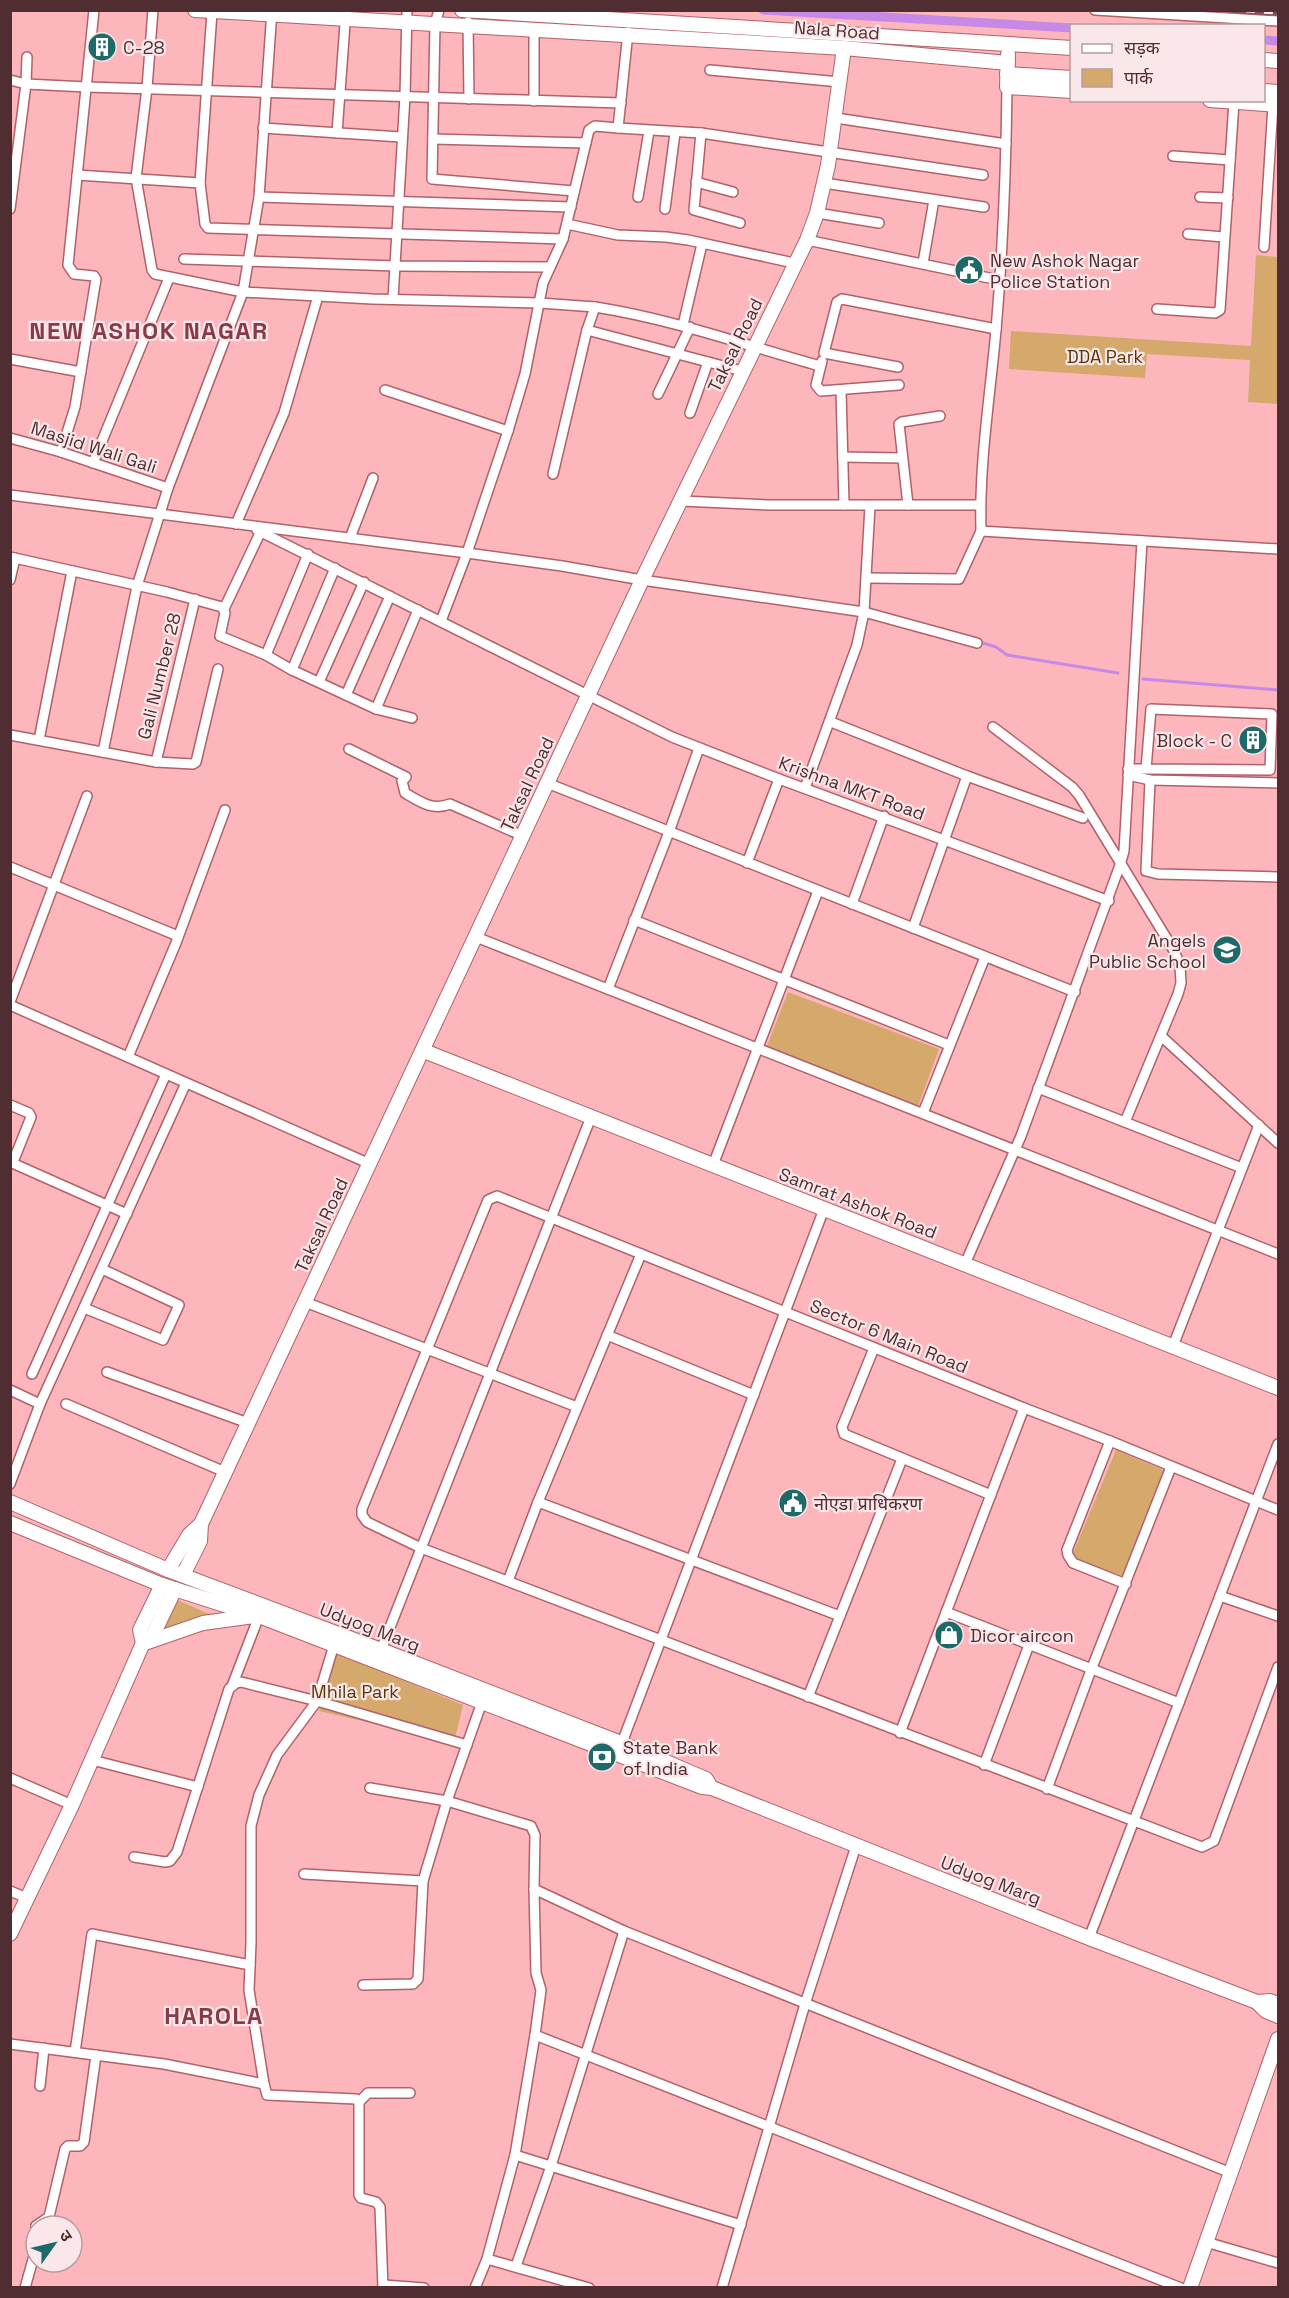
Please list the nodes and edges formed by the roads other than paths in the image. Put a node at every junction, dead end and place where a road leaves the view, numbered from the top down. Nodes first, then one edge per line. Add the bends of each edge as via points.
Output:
1 (94, 10) edge
2 (153, 10) edge
3 (195, 10) edge
4 (440, 10) edge
5 (462, 10) edge
6 (1095, 10) edge
7 (470, 11) edge
8 (212, 12) edge
9 (272, 13) edge
10 (345, 15) edge
11 (407, 17) edge
12 (629, 21) junction
13 (1278, 21) edge
14 (672, 23) junction
15 (435, 24) junction
16 (467, 26) junction
17 (534, 30) junction
18 (628, 36) junction
19 (671, 38) junction
20 (1009, 45) junction
21 (844, 48) junction
22 (1070, 48) edge
23 (27, 57) dead end
24 (710, 70) dead end
25 (1007, 74) junction
26 (1070, 78) edge
27 (10, 80) edge
28 (840, 82) junction
29 (26, 84) junction
30 (87, 87) junction
31 (147, 88) junction
32 (1070, 91) edge
33 (206, 92) junction
34 (265, 92) junction
35 (340, 93) junction
36 (405, 96) junction
37 (435, 96) junction
38 (469, 99) junction
39 (534, 101) junction
40 (1277, 101) edge
41 (1234, 102) edge
42 (621, 103) junction
43 (836, 118) junction
44 (263, 128) junction
45 (618, 128) junction
46 (649, 131) junction
47 (337, 133) junction
48 (675, 133) junction
49 (701, 133) junction
50 (401, 137) junction
51 (433, 139) junction
52 (1275, 139) edge
53 (586, 143) junction
54 (1006, 144) junction
55 (830, 152) junction
56 (1173, 156) dead end
57 (1230, 160) junction
58 (13, 175) edge
59 (77, 175) junction
60 (983, 175) dead end
61 (135, 178) junction
62 (696, 182) junction
63 (200, 183) junction
64 (824, 183) junction
65 (574, 191) junction
66 (733, 192) dead end
67 (259, 197) junction
68 (638, 197) dead end
69 (1200, 197) dead end
70 (1228, 198) junction
71 (934, 200) junction
72 (400, 201) junction
73 (571, 207) junction
74 (984, 207) dead end
75 (665, 208) dead end
76 (10, 209) edge
77 (817, 213) junction
78 (740, 223) dead end
79 (879, 223) dead end
80 (567, 224) junction
81 (254, 228) junction
82 (398, 234) junction
83 (1188, 234) dead end
84 (1224, 237) junction
85 (563, 239) junction
86 (807, 240) junction
87 (702, 244) junction
88 (1264, 247) dead end
89 (184, 259) dead end
90 (249, 262) junction
91 (794, 263) junction
92 (923, 263) junction
93 (396, 266) junction
94 (549, 267) junction
95 (169, 278) junction
96 (999, 280) junction
97 (243, 292) junction
98 (318, 297) junction
99 (393, 299) junction
100 (540, 303) junction
101 (595, 307) junction
102 (1157, 309) dead end
103 (687, 326) junction
104 (996, 329) junction
105 (587, 330) junction
106 (753, 348) junction
107 (678, 354) junction
108 (824, 354) junction
109 (10, 359) edge
110 (708, 362) junction
111 (820, 366) junction
112 (898, 367) dead end
113 (742, 371) junction
114 (81, 372) junction
115 (899, 385) dead end
116 (385, 390) dead end
117 (841, 390) junction
118 (658, 394) dead end
119 (690, 413) dead end
120 (940, 416) dead end
121 (508, 431) junction
122 (10, 438) edge
123 (61, 452) junction
124 (843, 457) junction
125 (902, 458) junction
126 (93, 463) junction
127 (552, 474) dead end
128 (374, 478) dead end
129 (168, 488) junction
130 (10, 495) edge
131 (682, 501) junction
132 (844, 505) junction
133 (908, 505) junction
134 (980, 505) junction
135 (870, 506) junction
136 (160, 514) junction
137 (236, 524) junction
138 (250, 526) junction
139 (261, 531) junction
140 (981, 531) junction
141 (350, 538) junction
142 (1143, 541) junction
143 (1278, 549) edge
144 (467, 553) junction
145 (308, 554) junction
146 (13, 557) edge
147 (335, 568) junction
148 (72, 572) junction
149 (867, 578) junction
150 (10, 580) edge
151 (642, 580) junction
152 (364, 582) junction
153 (136, 586) junction
154 (390, 596) junction
155 (195, 599) junction
156 (224, 609) junction
157 (418, 610) junction
158 (864, 612) junction
159 (441, 621) junction
160 (977, 643) dead end
161 (266, 655) junction
162 (218, 669) dead end
163 (292, 670) junction
164 (318, 682) junction
165 (346, 695) junction
166 (588, 695) junction
167 (376, 708) junction
168 (412, 718) dead end
169 (831, 722) junction
170 (993, 727) dead end
171 (10, 735) edge
172 (39, 740) junction
173 (699, 748) junction
174 (349, 749) dead end
175 (103, 752) junction
176 (156, 762) junction
177 (1146, 769) junction
178 (1128, 772) junction
179 (967, 776) junction
180 (779, 779) junction
181 (1150, 780) junction
182 (547, 783) junction
183 (1278, 783) edge
184 (805, 788) junction
185 (87, 796) dead end
186 (225, 810) dead end
187 (884, 816) junction
188 (1083, 818) dead end
189 (669, 832) junction
190 (523, 836) junction
191 (944, 840) junction
192 (747, 863) junction
193 (1120, 865) junction
194 (10, 867) edge
195 (1278, 877) edge
196 (54, 885) junction
197 (818, 891) junction
198 (1109, 901) junction
199 (852, 904) junction
200 (634, 920) junction
201 (913, 928) junction
202 (178, 936) junction
203 (476, 937) junction
204 (985, 957) junction
205 (783, 980) junction
206 (608, 989) junction
207 (1075, 993) junction
208 (10, 1004) edge
209 (1161, 1036) junction
210 (949, 1045) junction
211 (758, 1048) junction
212 (424, 1051) junction
213 (128, 1057) junction
214 (166, 1074) junction
215 (186, 1083) junction
216 (1038, 1088) junction
217 (10, 1105) edge
218 (923, 1113) junction
219 (591, 1117) junction
220 (1125, 1122) junction
221 (1259, 1125) junction
222 (1278, 1143) edge
223 (1015, 1149) junction
224 (12, 1162) edge
225 (370, 1164) junction
226 (712, 1165) junction
227 (1242, 1168) junction
228 (109, 1204) junction
229 (824, 1209) junction
230 (127, 1214) junction
231 (551, 1218) junction
232 (1219, 1230) junction
233 (641, 1254) junction
234 (1278, 1254) edge
235 (965, 1264) junction
236 (102, 1269) junction
237 (305, 1302) junction
238 (84, 1308) junction
239 (785, 1312) junction
240 (607, 1335) junction
241 (1173, 1346) junction
242 (874, 1348) junction
243 (428, 1350) junction
244 (107, 1372) dead end
245 (490, 1373) junction
246 (32, 1374) dead end
247 (1278, 1388) edge
248 (10, 1390) edge
249 (754, 1395) junction
250 (40, 1404) junction
251 (66, 1404) dead end
252 (577, 1407) junction
253 (1024, 1408) junction
254 (248, 1423) junction
255 (1110, 1440) junction
256 (1278, 1444) edge
257 (902, 1459) junction
258 (1172, 1467) junction
259 (225, 1472) junction
260 (10, 1484) edge
261 (991, 1495) junction
262 (1257, 1501) junction
263 (10, 1502) edge
264 (538, 1502) junction
265 (1278, 1510) edge
266 (10, 1523) edge
267 (201, 1524) junction
268 (189, 1535) junction
269 (421, 1548) junction
270 (140, 1559) junction
271 (691, 1560) junction
272 (168, 1570) junction
273 (183, 1575) junction
274 (508, 1581) junction
275 (1126, 1584) junction
276 (168, 1587) junction
277 (1220, 1596) junction
278 (946, 1612) junction
279 (259, 1616) junction
280 (840, 1616) junction
281 (1278, 1616) edge
282 (660, 1640) junction
283 (143, 1643) junction
284 (334, 1645) junction
285 (1029, 1645) junction
286 (381, 1650) junction
287 (1278, 1667) edge
288 (1091, 1670) junction
289 (232, 1686) junction
290 (808, 1697) junction
291 (317, 1701) junction
292 (482, 1702) junction
293 (1179, 1703) junction
294 (900, 1732) junction
295 (467, 1745) junction
296 (619, 1749) junction
297 (92, 1760) junction
298 (984, 1765) junction
299 (10, 1778) edge
300 (198, 1787) junction
301 (370, 1788) dead end
302 (1047, 1789) junction
303 (447, 1801) junction
304 (72, 1805) junction
305 (1134, 1822) junction
306 (855, 1846) junction
307 (134, 1857) dead end
308 (304, 1874) dead end
309 (423, 1881) junction
310 (534, 1889) junction
311 (10, 1891) edge
312 (27, 1898) junction
313 (624, 1931) junction
314 (10, 1934) edge
315 (1089, 1938) junction
316 (250, 1965) junction
317 (363, 1985) dead end
318 (1257, 2002) junction
319 (805, 2004) junction
320 (1278, 2004) edge
321 (1278, 2016) edge
322 (535, 2035) junction
323 (1278, 2039) edge
324 (10, 2044) edge
325 (44, 2048) junction
326 (75, 2052) junction
327 (96, 2055) junction
328 (584, 2055) junction
329 (1278, 2066) edge
330 (264, 2084) junction
331 (40, 2085) dead end
332 (410, 2093) dead end
333 (359, 2102) junction
334 (770, 2126) junction
335 (515, 2155) junction
336 (551, 2166) junction
337 (1231, 2173) junction
338 (50, 2214) edge
339 (741, 2225) junction
340 (1211, 2244) junction
341 (487, 2259) junction
342 (1278, 2263) edge
343 (516, 2266) junction
344 (384, 2286) edge
345 (424, 2288) edge
346 (475, 2288) edge
347 (590, 2288) edge
348 (722, 2288) edge
349 (1181, 2288) edge
350 (1190, 2288) edge
351 (1200, 2288) edge

1 - 30 street
2 - 31 street
3 - 8 street, Nala Road
4 - 15 street
5 - 7 street, Nala Road
6 - 13 street
7 - 12 street, Nala Road
7 - 16 street
8 - 9 street, Nala Road
8 - 33 street
9 - 10 street, Nala Road
9 - 34 street
10 - 11 street, Nala Road
10 - 35 street
11 - 15 street, Nala Road
11 - 36 street
12 - 14 street, Nala Road
12 - 18 street
14 - 19 street
14 - 20 street, Nala Road
15 - 16 street, Nala Road
15 - 37 street
16 - 17 street, Nala Road
16 - 38 street
17 - 18 street, Nala Road
17 - 39 street
18 - 19 street, Nala Road
18 - 42 street
19 - 21 street, Nala Road
20 - 22 street, Nala Road
20 - 25 street
21 - 25 street, Nala Road
21 - 28 street, Taksal Road
23 - 29 street
24 - 28 street
25 - 26 street
25 - 32 street
25 - 54 street
27 - 29 street
28 - 43 street, Taksal Road
29 - 30 street
29 - 58 street
30 - 31 street
30 - 59 street
31 - 33 street
31 - 61 street
33 - 34 street
33 - 63 street
34 - 35 street
34 - 44 street
35 - 36 street
35 - 47 street
36 - 37 street
36 - 50 street
37 - 38 street
37 - 51 street
38 - 39 street
39 - 42 street
40 - 52 street
41 - 57 street
42 - 45 street
43 - 54 street
43 - 55 street, Taksal Road
44 - 47 street
44 - 67 street
45 - 46 street
45 - 53 street via 592,127
46 - 48 street
46 - 68 street
47 - 50 street
48 - 49 street
48 - 75 street
49 - 55 street
49 - 62 street
50 - 72 street
51 - 53 street
51 - 65 street via 432,179
52 - 88 street
53 - 65 street
54 - 96 street
55 - 60 street
55 - 64 street, Taksal Road
56 - 57 street
57 - 70 street
58 - 76 street
59 - 61 street
59 - 114 street via 68,265 74,274 96,279
61 - 63 street
61 - 95 street via 152,270
62 - 66 street
62 - 78 street via 695,212
63 - 81 street via 207,227
64 - 71 street
64 - 77 street, Taksal Road
65 - 73 street
67 - 72 street
67 - 81 street
69 - 70 street
70 - 84 street
71 - 74 street
71 - 92 street
72 - 73 street
72 - 82 street
73 - 80 street
77 - 79 street
77 - 86 street, Taksal Road
80 - 85 street
80 - 87 street via 618,235 666,237
81 - 82 street
81 - 90 street
82 - 85 street
82 - 93 street
83 - 84 street
84 - 102 street via 1219,311
85 - 94 street
86 - 91 street, Taksal Road
86 - 92 street
87 - 91 street
87 - 103 street
89 - 90 street
90 - 93 street
90 - 97 street
91 - 106 street, Taksal Road
92 - 96 street
93 - 94 street
93 - 99 street
94 - 100 street
95 - 97 street
95 - 126 street
96 - 104 street
97 - 98 street
97 - 129 street
98 - 99 street
98 - 137 street via 285,413
99 - 100 street
100 - 101 street
100 - 121 street
101 - 103 street
101 - 105 street
103 - 106 street
103 - 107 street
104 - 108 street via 842,299 836,303
104 - 134 street
105 - 107 street
105 - 127 street
106 - 111 street
106 - 113 street, Taksal Road
107 - 110 street
107 - 118 street
108 - 111 street
108 - 112 street
109 - 114 street
110 - 113 street
110 - 119 street
111 - 117 street via 818,389
113 - 131 street, Taksal Road
114 - 123 street
115 - 117 street
116 - 121 street
117 - 124 street
120 - 125 street via 900,423
121 - 144 street
122 - 123 street, Masjid Wali Gali
123 - 126 street, Masjid Wali Gali
124 - 125 street
124 - 132 street
125 - 133 street
126 - 129 street, Masjid Wali Gali
128 - 141 street
129 - 136 street
130 - 136 street
131 - 132 street
131 - 151 street, Taksal Road
132 - 135 street
133 - 134 street
133 - 135 street
134 - 140 street
135 - 149 street
136 - 137 street
136 - 153 street
137 - 138 street
138 - 139 street, Krishna MKT Road
138 - 141 street
139 - 145 street, Krishna MKT Road
139 - 156 street
140 - 142 street
140 - 149 street via 959,579
141 - 144 street
142 - 143 street
142 - 178 street
144 - 151 street
144 - 159 street
145 - 147 street, Krishna MKT Road
145 - 161 street
146 - 148 street
146 - 150 street
147 - 152 street, Krishna MKT Road
147 - 163 street
148 - 153 street
148 - 172 street
149 - 158 street
151 - 158 street
151 - 166 street, Taksal Road
152 - 154 street, Krishna MKT Road
152 - 164 street
153 - 155 street
153 - 175 street
154 - 157 street, Krishna MKT Road
154 - 165 street
155 - 156 street
155 - 176 street, Gali Number 28
156 - 161 street via 220,636
157 - 159 street, Krishna MKT Road
157 - 167 street
158 - 160 street
158 - 169 street
159 - 166 street, Krishna MKT Road
161 - 163 street
162 - 176 street via 196,762
163 - 164 street
164 - 165 street
165 - 167 street
166 - 173 street, Krishna MKT Road
166 - 182 street, Taksal Road
167 - 168 street
169 - 179 street
169 - 184 street
170 - 193 street via 1075,790
171 - 172 street
172 - 175 street
173 - 180 street, Krishna MKT Road
173 - 189 street
174 - 190 street via 406,777 402,781 405,793 424,805 441,808 450,804
175 - 176 street
177 - 177 street via 1151,709 1272,714 1270,770
177 - 178 street
178 - 181 street
178 - 193 street
179 - 188 street
179 - 191 street
180 - 184 street, Krishna MKT Road
180 - 192 street
181 - 183 street
181 - 195 street via 1146,872
182 - 189 street
182 - 190 street, Taksal Road
184 - 187 street, Krishna MKT Road
185 - 196 street
186 - 202 street
187 - 191 street, Krishna MKT Road
187 - 199 street
189 - 192 street
189 - 200 street
190 - 203 street, Taksal Road
191 - 198 street, Krishna MKT Road
191 - 201 street
192 - 197 street
193 - 198 street
193 - 209 street via 1166,934 1180,965 1178,994
194 - 196 street
196 - 202 street
196 - 208 street
197 - 199 street
197 - 205 street
198 - 207 street
199 - 201 street
200 - 205 street
200 - 206 street
201 - 204 street
202 - 213 street
203 - 206 street
203 - 212 street, Taksal Road
204 - 207 street
204 - 210 street
205 - 210 street
205 - 211 street
206 - 211 street
207 - 216 street
208 - 213 street
209 - 220 street
209 - 221 street
210 - 218 street
211 - 218 street
211 - 226 street
212 - 219 street, Samrat Ashok Road
212 - 225 street, Taksal Road
213 - 214 street
214 - 215 street
214 - 228 street
215 - 225 street
215 - 230 street
216 - 220 street
216 - 223 street
217 - 224 street via 31,1117
218 - 223 street
219 - 226 street, Samrat Ashok Road
219 - 231 street
220 - 227 street
221 - 222 street
221 - 227 street
223 - 232 street
223 - 235 street
224 - 228 street
225 - 237 street, Taksal Road
226 - 229 street, Samrat Ashok Road
227 - 232 street
228 - 230 street
228 - 246 street
229 - 235 street, Samrat Ashok Road
229 - 239 street
230 - 236 street
231 - 233 street, Sector 6 Main Road
231 - 243 street, Sector 6 Main Road via 497,1196 488,1200
231 - 245 street
232 - 234 street
232 - 241 street
233 - 239 street, Sector 6 Main Road
233 - 240 street
235 - 241 street, Samrat Ashok Road
236 - 238 street
236 - 238 street via 178,1305 166,1335 163,1340
237 - 243 street
237 - 254 street, Taksal Road
238 - 250 street
239 - 242 street, Sector 6 Main Road
239 - 249 street
240 - 249 street
240 - 252 street
241 - 247 street, Samrat Ashok Road
242 - 253 street, Sector 6 Main Road
242 - 257 street via 842,1430 846,1437
243 - 245 street
243 - 269 street via 362,1509 367,1522
244 - 254 street
245 - 252 street
245 - 269 street
248 - 250 street
249 - 271 street
250 - 260 street
251 - 259 street
252 - 264 street
253 - 255 street, Sector 6 Main Road
253 - 261 street
254 - 259 street, Taksal Road
255 - 258 street, Sector 6 Main Road
255 - 275 street via 1067,1550 1074,1563
256 - 262 street
257 - 261 street
257 - 280 street
258 - 262 street, Sector 6 Main Road
258 - 275 street
259 - 267 street, Taksal Road
261 - 278 street
262 - 265 street, Sector 6 Main Road
262 - 277 street
263 - 270 street, Udyog Marg
264 - 271 street
264 - 274 street
266 - 276 street, Udyog Marg
267 - 268 street, Taksal Road
267 - 273 street, Taksal Road via 200,1540
268 - 270 street via 166,1556
268 - 272 street, Taksal Road
269 - 274 street
269 - 286 street
270 - 272 street, Udyog Marg
271 - 280 street
271 - 282 street
272 - 273 street, Udyog Marg
273 - 286 street, Udyog Marg
274 - 282 street
275 - 288 street
276 - 279 street, Udyog Marg
276 - 283 street via 153,1635
277 - 281 street
277 - 293 street
278 - 285 street
278 - 294 street
279 - 283 street via 203,1623
279 - 284 street, Udyog Marg
279 - 289 street
280 - 290 street
282 - 290 street
282 - 296 street
283 - 297 street
284 - 291 street
284 - 292 street, Udyog Marg
285 - 288 street
285 - 298 street
286 - 296 street, Udyog Marg
287 - 305 street via 1214,1841 1202,1847
288 - 293 street
288 - 302 street
289 - 291 street via 241,1682
289 - 300 street
290 - 294 street
291 - 295 street
291 - 316 street via 277,1755 258,1795 251,1826
292 - 295 street
292 - 296 street, Udyog Marg
293 - 305 street
294 - 298 street
295 - 303 street
296 - 306 street, Udyog Marg via 702,1787
297 - 300 street
297 - 304 street
298 - 302 street
299 - 304 street
300 - 307 street via 173,1858 165,1862
301 - 303 street
302 - 305 street
303 - 309 street
303 - 310 street via 531,1826 535,1835
304 - 312 street
305 - 315 street
306 - 315 street, Udyog Marg
306 - 319 street
308 - 309 street
309 - 317 street via 417,1982
310 - 313 street
310 - 322 street via 536,1973 541,1990
311 - 312 street
312 - 314 street
313 - 319 street
313 - 328 street
315 - 318 street, Udyog Marg
316 - 326 street via 92,1934
316 - 330 street via 249,1990
318 - 320 street, Udyog Marg
318 - 321 street, Udyog Marg
319 - 334 street
319 - 337 street
322 - 328 street
322 - 335 street
323 - 337 street
324 - 325 street
325 - 326 street
325 - 331 street
326 - 327 street
327 - 330 street
327 - 338 street via 84,2142 66,2149
328 - 334 street
328 - 336 street
329 - 340 street
330 - 333 street via 267,2095
332 - 333 street via 368,2094
333 - 344 street via 359,2195 380,2207
334 - 339 street
334 - 349 street
335 - 336 street
335 - 341 street
336 - 339 street
336 - 343 street
337 - 340 street
339 - 348 street
340 - 342 street
340 - 350 street
340 - 351 street
341 - 343 street
341 - 346 street
343 - 347 street
344 - 345 street

